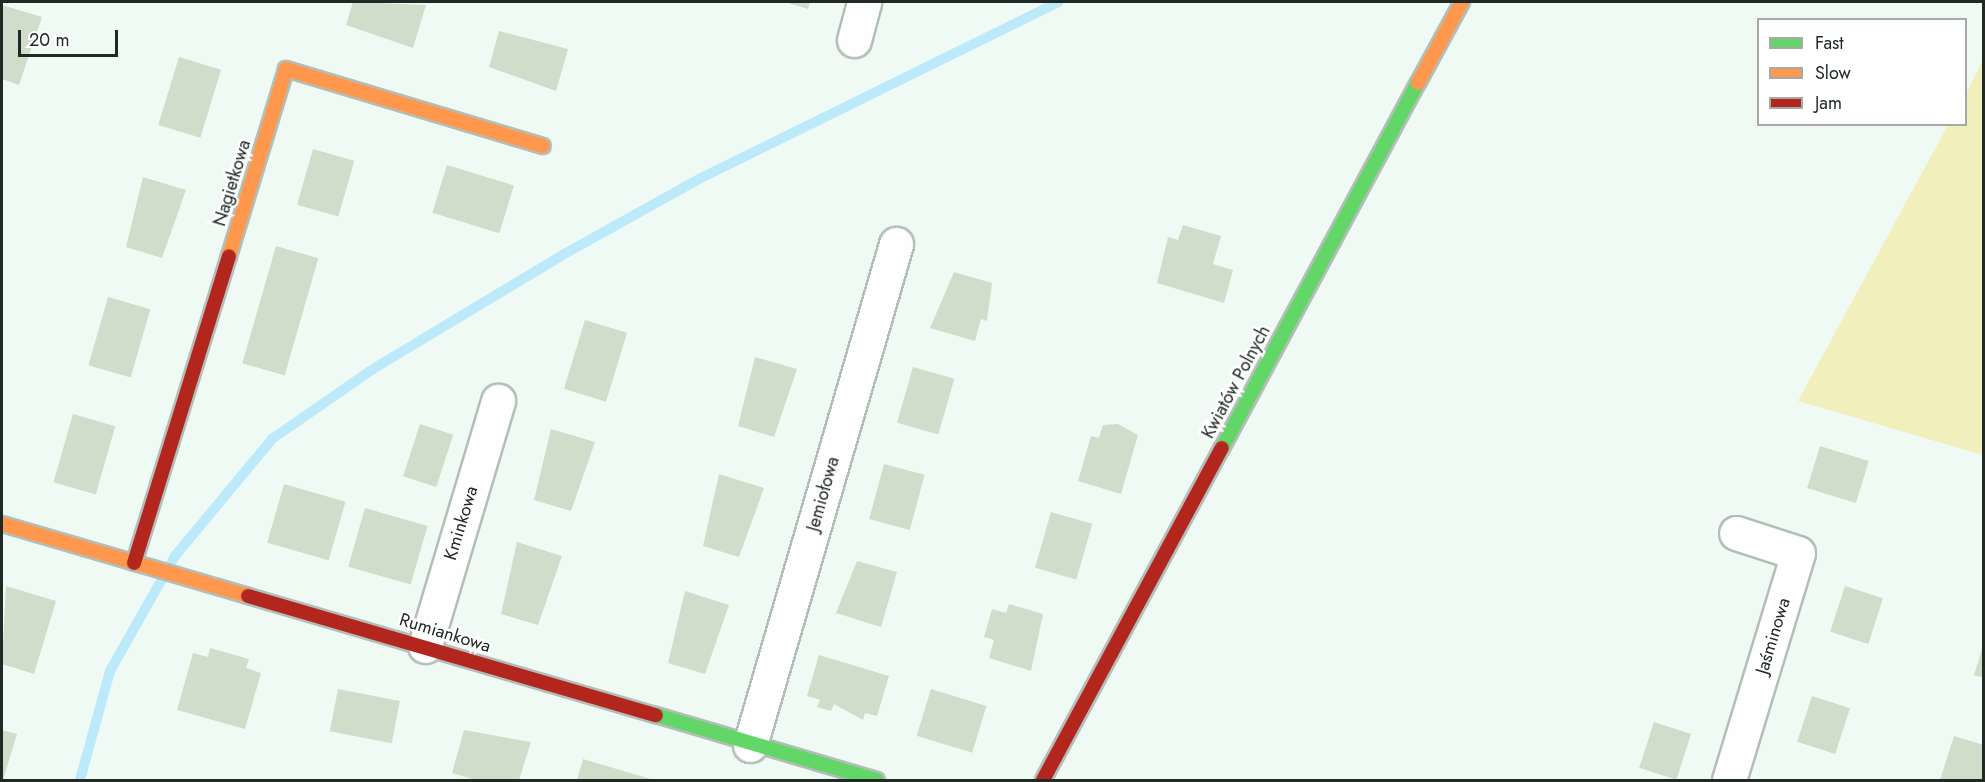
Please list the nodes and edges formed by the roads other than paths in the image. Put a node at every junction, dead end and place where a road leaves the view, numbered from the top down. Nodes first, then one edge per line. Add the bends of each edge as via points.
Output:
1 (864, 2) edge
2 (1462, 2) edge
3 (854, 40) dead end
4 (543, 147) dead end
5 (896, 244) dead end
6 (498, 401) dead end
7 (2, 524) edge
8 (1736, 533) dead end
9 (134, 563) junction
10 (425, 646) junction
11 (750, 745) junction
12 (877, 780) edge
13 (1043, 780) edge
14 (1729, 780) edge

1 - 3 street
2 - 13 street, Kwiatów Polnych
4 - 9 street, Nagietkowa via 286,69
5 - 11 street, Jemiołowa
6 - 10 street, Kminkowa
7 - 9 street, Rumiankowa
8 - 14 street, Jaśminowa via 1798,553
9 - 10 street, Rumiankowa
10 - 11 street, Rumiankowa
11 - 12 street, Rumiankowa

